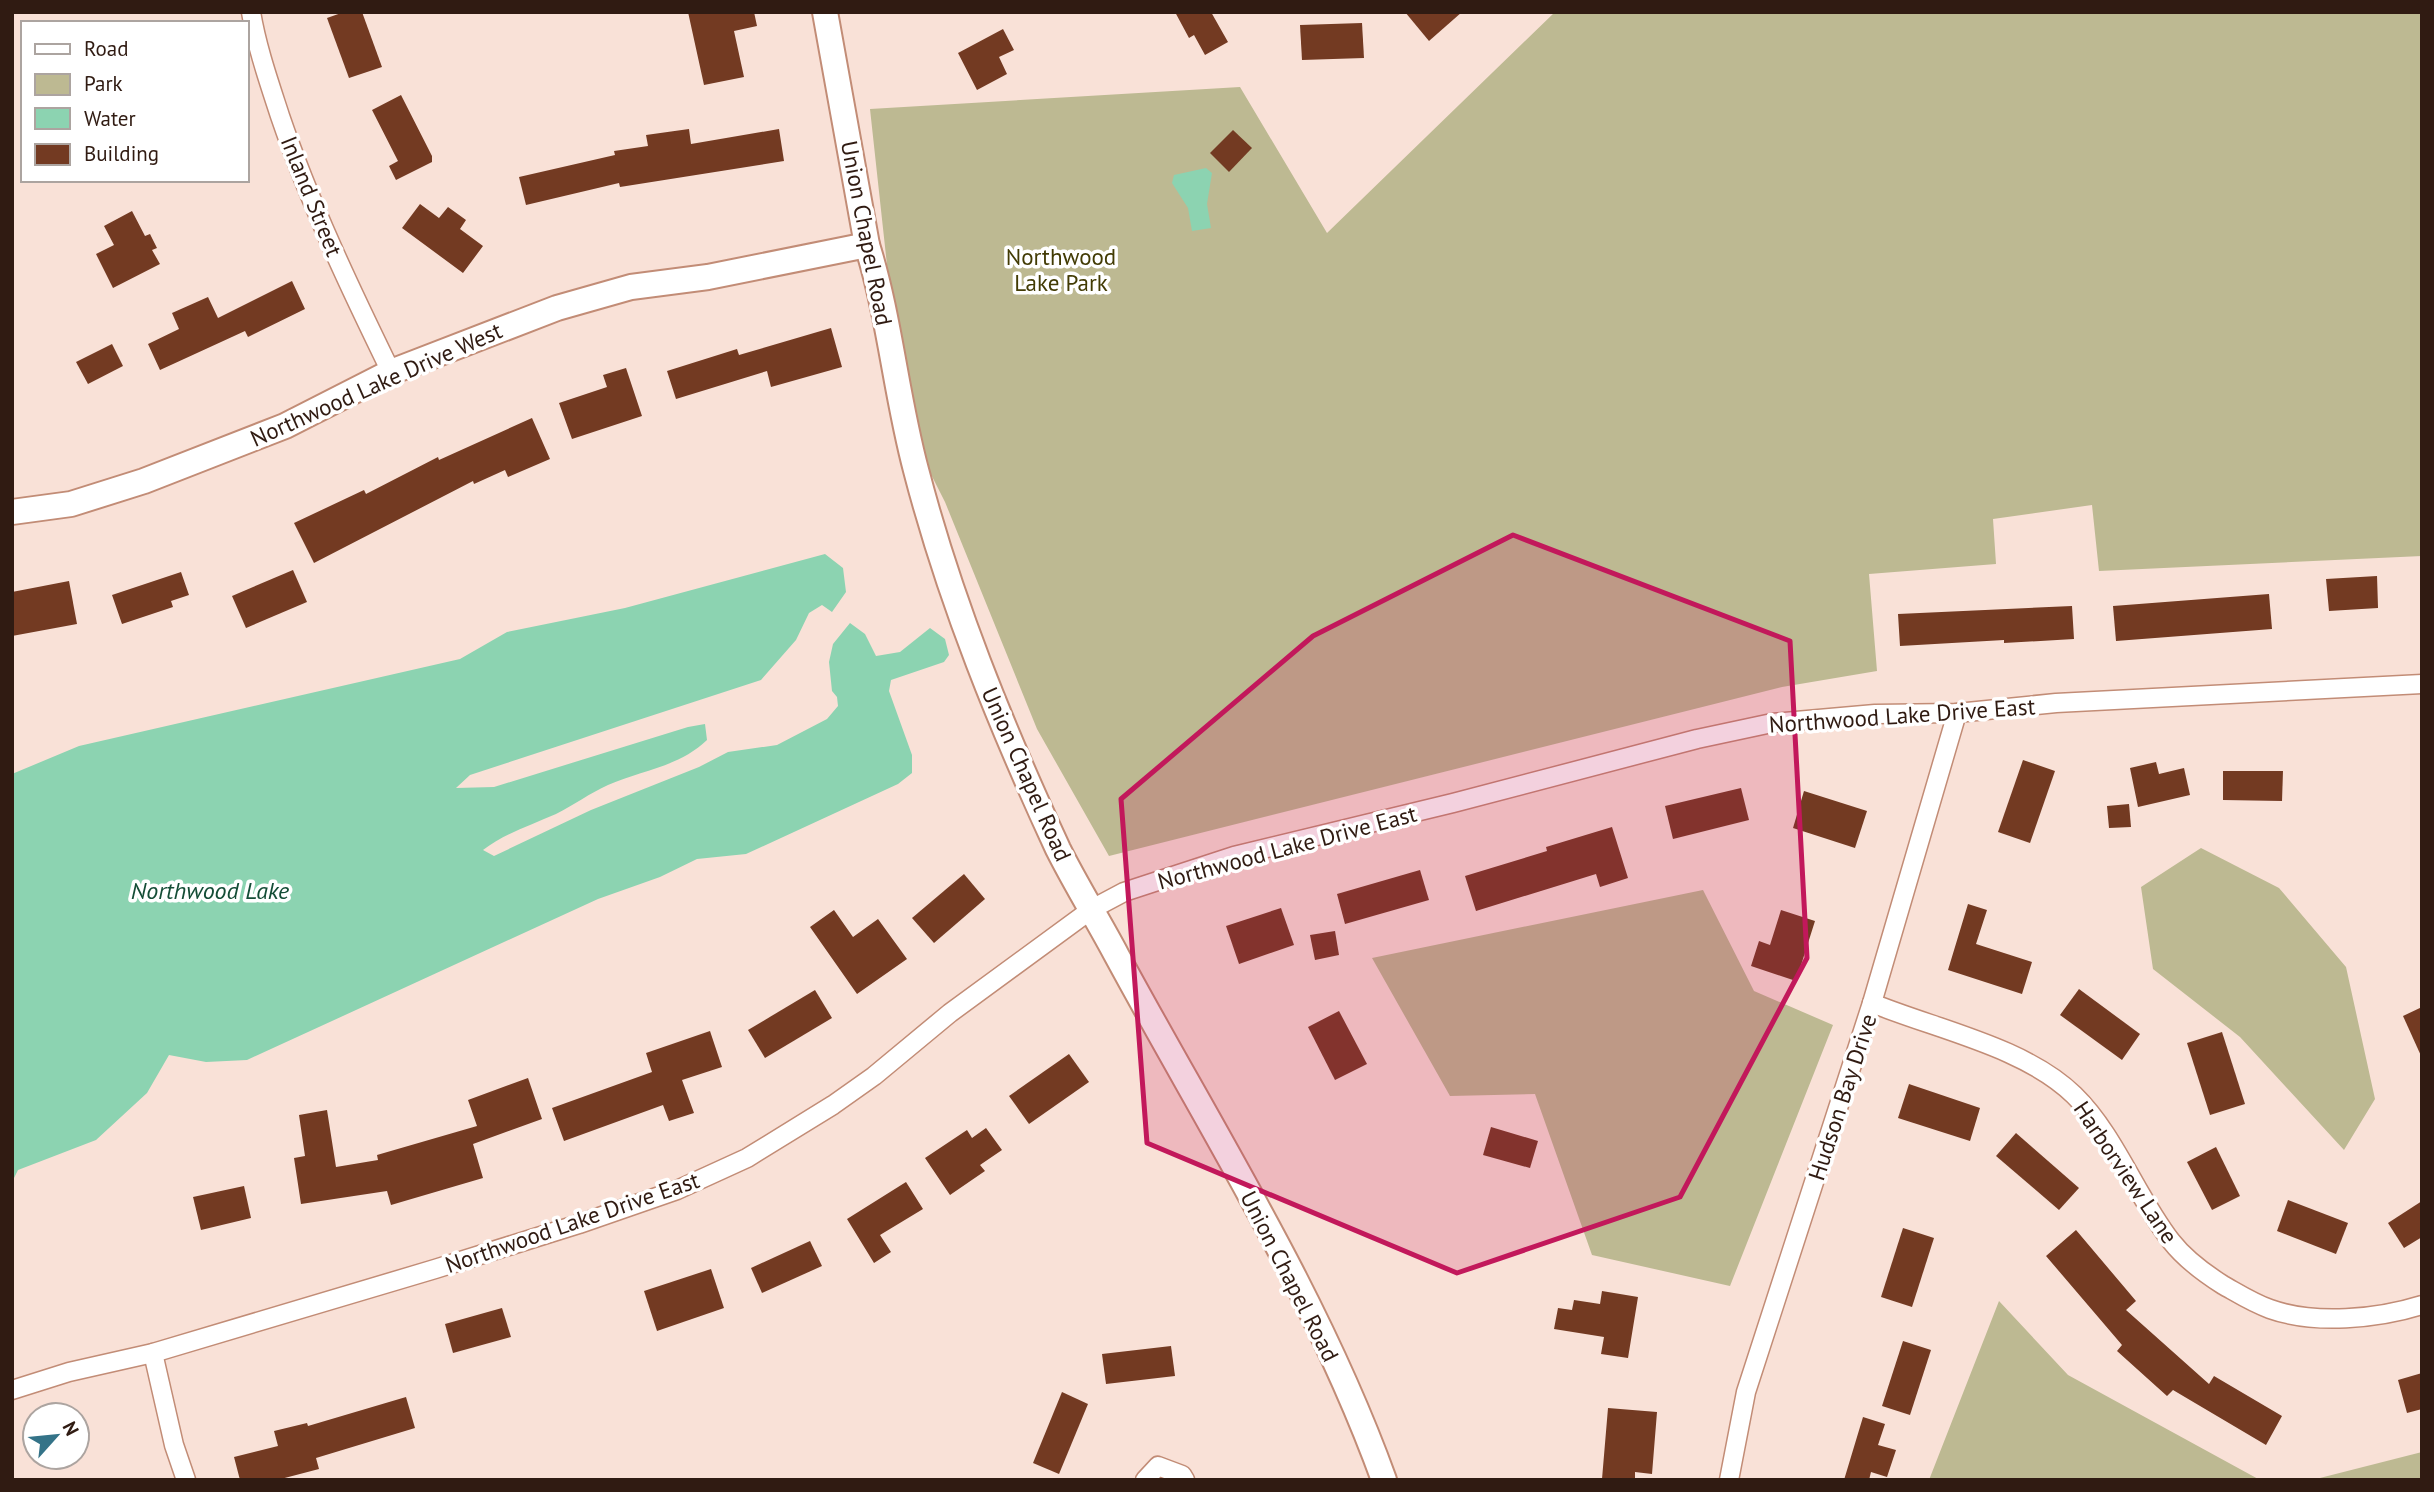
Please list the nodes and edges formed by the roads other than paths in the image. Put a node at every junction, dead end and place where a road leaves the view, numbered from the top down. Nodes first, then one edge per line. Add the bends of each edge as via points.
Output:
1 (251, 12) edge
2 (825, 12) edge
3 (867, 245) junction
4 (391, 372) junction
5 (12, 513) edge
6 (2422, 684) edge
7 (1957, 713) junction
8 (1092, 909) junction
9 (1872, 1003) junction
10 (2422, 1305) edge
11 (153, 1353) junction
12 (12, 1390) edge
13 (186, 1480) edge
14 (1145, 1480) edge
15 (1185, 1480) edge
16 (1384, 1480) edge
17 (1730, 1480) edge

1 - 4 street, Inland Street via 291,148
2 - 3 street, Union Chapel Road
3 - 4 street, Northwood Lake Drive West via 619,291 557,308
3 - 8 street, Union Chapel Road via 878,278 915,470 960,615 996,710 1060,853
4 - 5 street, Northwood Lake Drive West via 285,426 144,481 71,504
6 - 7 street, Northwood Lake Drive East via 2056,703
7 - 8 street, Northwood Lake Drive East via 1823,717 1697,739 1234,856 1124,892
7 - 9 street, Hudson Bay Drive
8 - 11 street, Northwood Lake Drive East via 950,1013 874,1076 747,1158 677,1190 579,1224
8 - 16 street, Union Chapel Road via 1311,1309
9 - 10 street, Harborview Lane via 2031,1064 2054,1078 2091,1114 2172,1242 2208,1276 2250,1301 2295,1315 2344,1318 2393,1314
9 - 17 street, Hudson Bay Drive via 1746,1391
11 - 12 street, Northwood Lake Drive East
11 - 13 street
14 - 15 street via 1158,1466

